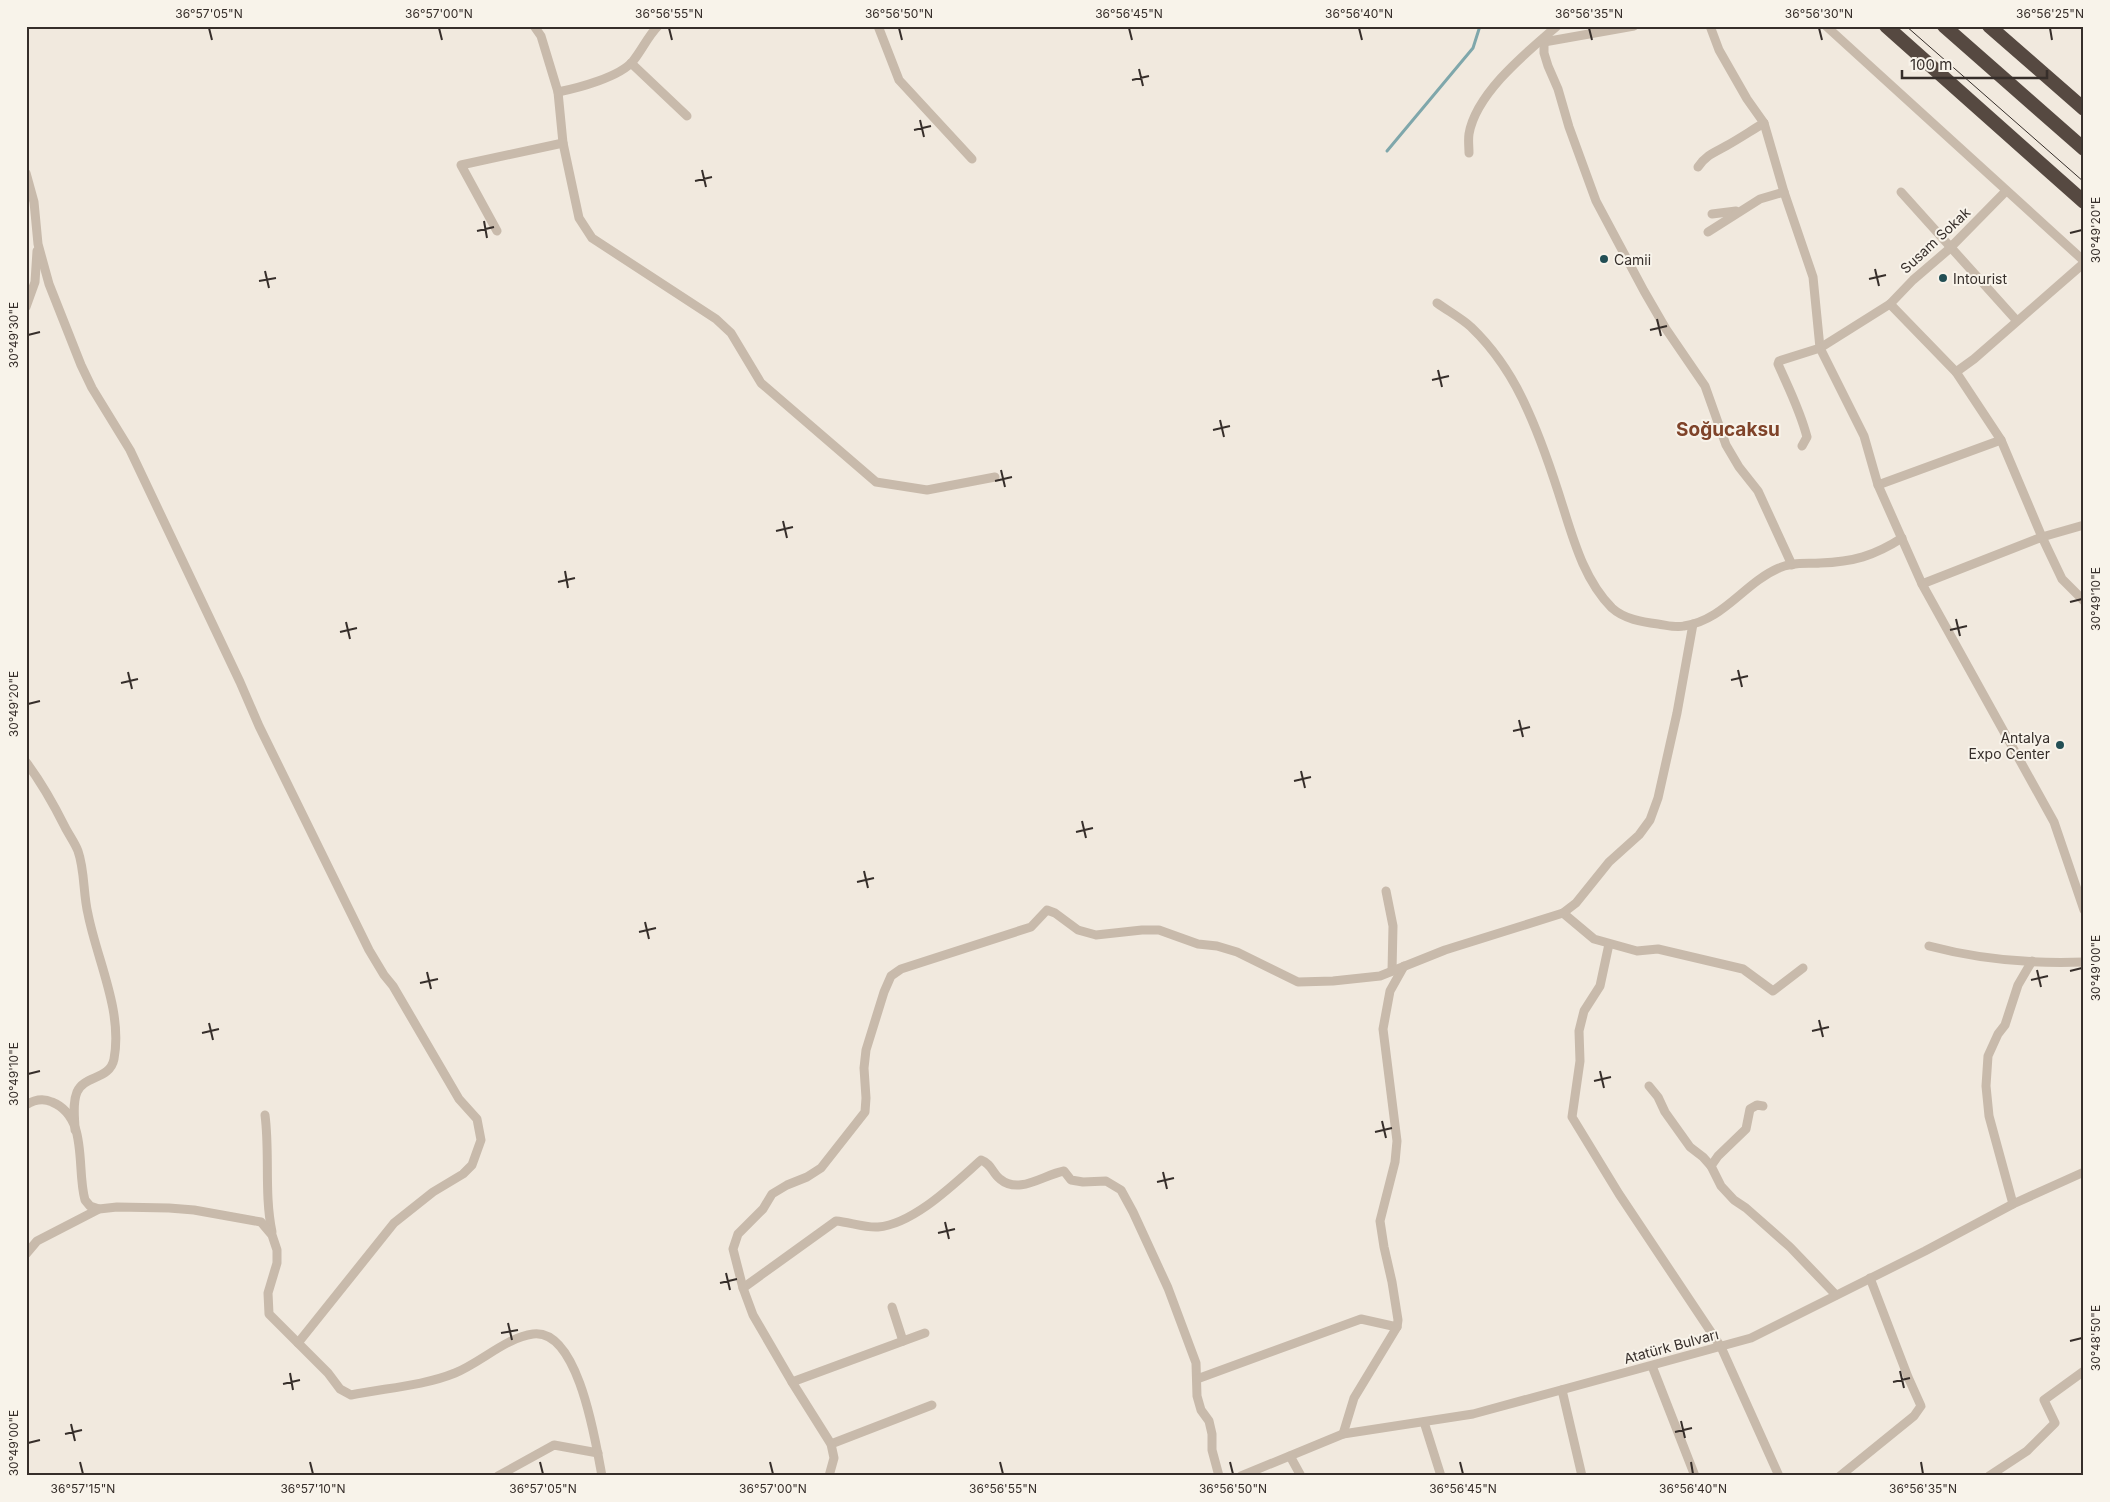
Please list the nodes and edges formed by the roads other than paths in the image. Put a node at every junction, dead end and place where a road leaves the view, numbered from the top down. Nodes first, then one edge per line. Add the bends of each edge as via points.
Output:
1 (534, 26) edge
2 (658, 26) edge
3 (878, 26) edge
4 (1557, 26) edge
5 (1634, 26) edge
6 (1710, 26) edge
7 (1826, 26) edge
8 (1886, 26) edge
9 (1944, 26) edge
10 (1989, 26) edge
11 (1544, 40) junction
12 (631, 63) junction
13 (558, 92) junction
14 (2084, 109) edge
15 (687, 116) dead end
16 (1764, 123) junction
17 (563, 143) junction
18 (2084, 149) edge
19 (1469, 153) dead end
20 (972, 159) dead end
21 (1698, 167) dead end
22 (26, 173) edge
23 (2006, 191) junction
24 (1784, 192) junction
25 (1901, 192) dead end
26 (2084, 202) edge
27 (1741, 210) junction
28 (1712, 214) dead end
29 (496, 232) dead end
30 (1708, 232) dead end
31 (38, 244) junction
32 (1950, 247) junction
33 (2084, 262) edge
34 (1438, 302) dead end
35 (1890, 304) junction
36 (26, 307) edge
37 (2017, 321) junction
38 (1820, 348) junction
39 (1956, 372) junction
40 (2000, 440) junction
41 (1802, 446) dead end
42 (995, 477) dead end
43 (1878, 485) junction
44 (2084, 525) edge
45 (2042, 537) junction
46 (1902, 538) junction
47 (1792, 564) junction
48 (1922, 584) junction
49 (2084, 601) edge
50 (1693, 624) junction
51 (26, 762) edge
52 (1386, 891) dead end
53 (2084, 910) edge
54 (1563, 913) junction
55 (1609, 944) junction
56 (1929, 946) dead end
57 (2032, 961) junction
58 (2084, 962) edge
59 (1404, 966) junction
60 (1803, 968) dead end
61 (1392, 971) junction
62 (1649, 1086) dead end
63 (26, 1105) edge
64 (1762, 1106) dead end
65 (265, 1115) dead end
66 (75, 1130) junction
67 (1711, 1166) junction
68 (2084, 1172) edge
69 (2013, 1204) junction
70 (99, 1209) junction
71 (272, 1235) junction
72 (26, 1254) edge
73 (1870, 1278) junction
74 (743, 1288) junction
75 (1836, 1295) junction
76 (892, 1307) dead end
77 (1397, 1327) junction
78 (925, 1333) dead end
79 (903, 1341) junction
80 (298, 1343) junction
81 (1721, 1347) junction
82 (1652, 1366) junction
83 (2084, 1371) edge
84 (1197, 1379) junction
85 (792, 1382) junction
86 (1562, 1390) junction
87 (932, 1404) dead end
88 (1424, 1422) junction
89 (1344, 1434) junction
90 (830, 1444) junction
91 (598, 1453) junction
92 (1290, 1456) junction
93 (498, 1476) edge
94 (602, 1476) edge
95 (829, 1476) edge
96 (1219, 1476) edge
97 (1241, 1476) edge
98 (1301, 1476) edge
99 (1441, 1476) edge
100 (1582, 1476) edge
101 (1695, 1476) edge
102 (1779, 1476) edge
103 (1840, 1476) edge
104 (1989, 1476) edge

1 - 13 street via 541,36
2 - 12 street
3 - 20 street via 899,80
4 - 11 street
5 - 11 street
6 - 16 street via 1718,50
7 - 23 street
8 - 26 highway
9 - 18 highway
10 - 14 highway
11 - 19 street via 1494,86 1480,107 1469,133
11 - 47 street via 1548,66 1596,201 1648,299 1705,386 1726,444 1758,491
12 - 13 street via 608,77
12 - 15 street
13 - 17 street
16 - 21 street via 1712,152
16 - 24 street
17 - 29 street via 461,165
17 - 42 street via 579,218 592,238 716,318 731,333 761,383 876,482 928,490
22 - 31 street via 34,202
23 - 32 street, Susam Sokak
23 - 33 street
24 - 27 street via 1760,199
24 - 38 street via 1813,278
25 - 32 street
27 - 28 street
27 - 30 street
31 - 36 street via 35,282
31 - 80 street via 49,284 81,365 130,450 259,726 365,942 459,1099 477,1119 480,1130 480,1146 472,1165 411,1208 394,1224
32 - 35 street, Susam Sokak
32 - 37 street
33 - 37 street
34 - 50 street via 1469,326 1512,380 1545,455 1572,541 1602,596 1613,609 1638,621 1682,627
35 - 38 street, Susam Sokak
35 - 39 street
37 - 39 street
38 - 41 street, Susam Sokak via 1790,356 1778,364 1797,403 1807,437
38 - 43 street via 1864,436
39 - 40 street
40 - 43 street
40 - 45 street
43 - 46 street
44 - 45 street
45 - 48 street
45 - 49 street via 2062,579
46 - 47 street via 1864,558
46 - 48 street
47 - 50 street via 1769,573 1718,614
48 - 53 street via 2054,822
50 - 54 street via 1677,713 1650,820 1639,835 1609,862 1576,903
51 - 66 street via 78,850 87,914 115,1026 112,1066 81,1086 76,1093
52 - 61 street via 1393,926
54 - 55 street via 1594,939
54 - 59 street
55 - 60 street via 1637,951 1658,949 1743,969 1773,991
55 - 81 street via 1600,986 1584,1011 1579,1031 1580,1060 1572,1117
56 - 57 street via 1961,954
57 - 58 street
57 - 69 street via 2018,985 2005,1025 1988,1056 1986,1086 1990,1116
59 - 61 street
59 - 77 street via 1390,991 1383,1029 1397,1141 1380,1220
61 - 74 street via 1380,976 1298,982 1237,952 1216,946 1198,944 1159,930 1096,935 1078,930 1046,910 1031,927 901,969 891,976 884,992 866,1050 865,1112 821,1168 772,1194 763,1209 738,1234 733,1249
62 - 67 street via 1690,1147
63 - 66 street via 40,1100 57,1104 73,1120
64 - 67 street via 1750,1109 1746,1129
65 - 71 street via 268,1211
66 - 70 street via 85,1200
67 - 75 street via 1721,1186 1734,1200 1790,1247
68 - 69 street, Atatürk Bulvarı
69 - 73 street, Atatürk Bulvarı
70 - 71 street via 194,1210 261,1222
70 - 72 street via 37,1241
71 - 80 street via 277,1263 268,1293 269,1314
73 - 75 street, Atatürk Bulvarı
73 - 103 street via 1921,1406 1914,1416
74 - 84 street via 836,1221 878,1227 920,1211 981,1160 1010,1186 1064,1171 1071,1180 1106,1181 1121,1190 1168,1288 1196,1363
74 - 85 street via 753,1315
75 - 81 street, Atatürk Bulvarı via 1750,1338
76 - 79 street
77 - 84 street via 1361,1319
77 - 89 street via 1354,1398
78 - 79 street
79 - 85 street
80 - 91 street via 340,1389 351,1395 430,1381 456,1373 521,1337 547,1336 559,1345 572,1363 583,1391
81 - 82 street, Atatürk Bulvarı
81 - 102 street
82 - 86 street, Atatürk Bulvarı
82 - 101 street
83 - 104 street via 2044,1400 2055,1423 2027,1451
84 - 96 street via 1197,1396 1209,1422
85 - 90 street
86 - 88 street, Atatürk Bulvarı via 1473,1414
86 - 100 street
87 - 90 street
88 - 89 street, Atatürk Bulvarı
88 - 99 street
89 - 92 street, Atatürk Bulvarı
90 - 95 street via 834,1458
91 - 93 street via 554,1445
91 - 94 street
92 - 97 street, Atatürk Bulvarı
92 - 98 street

